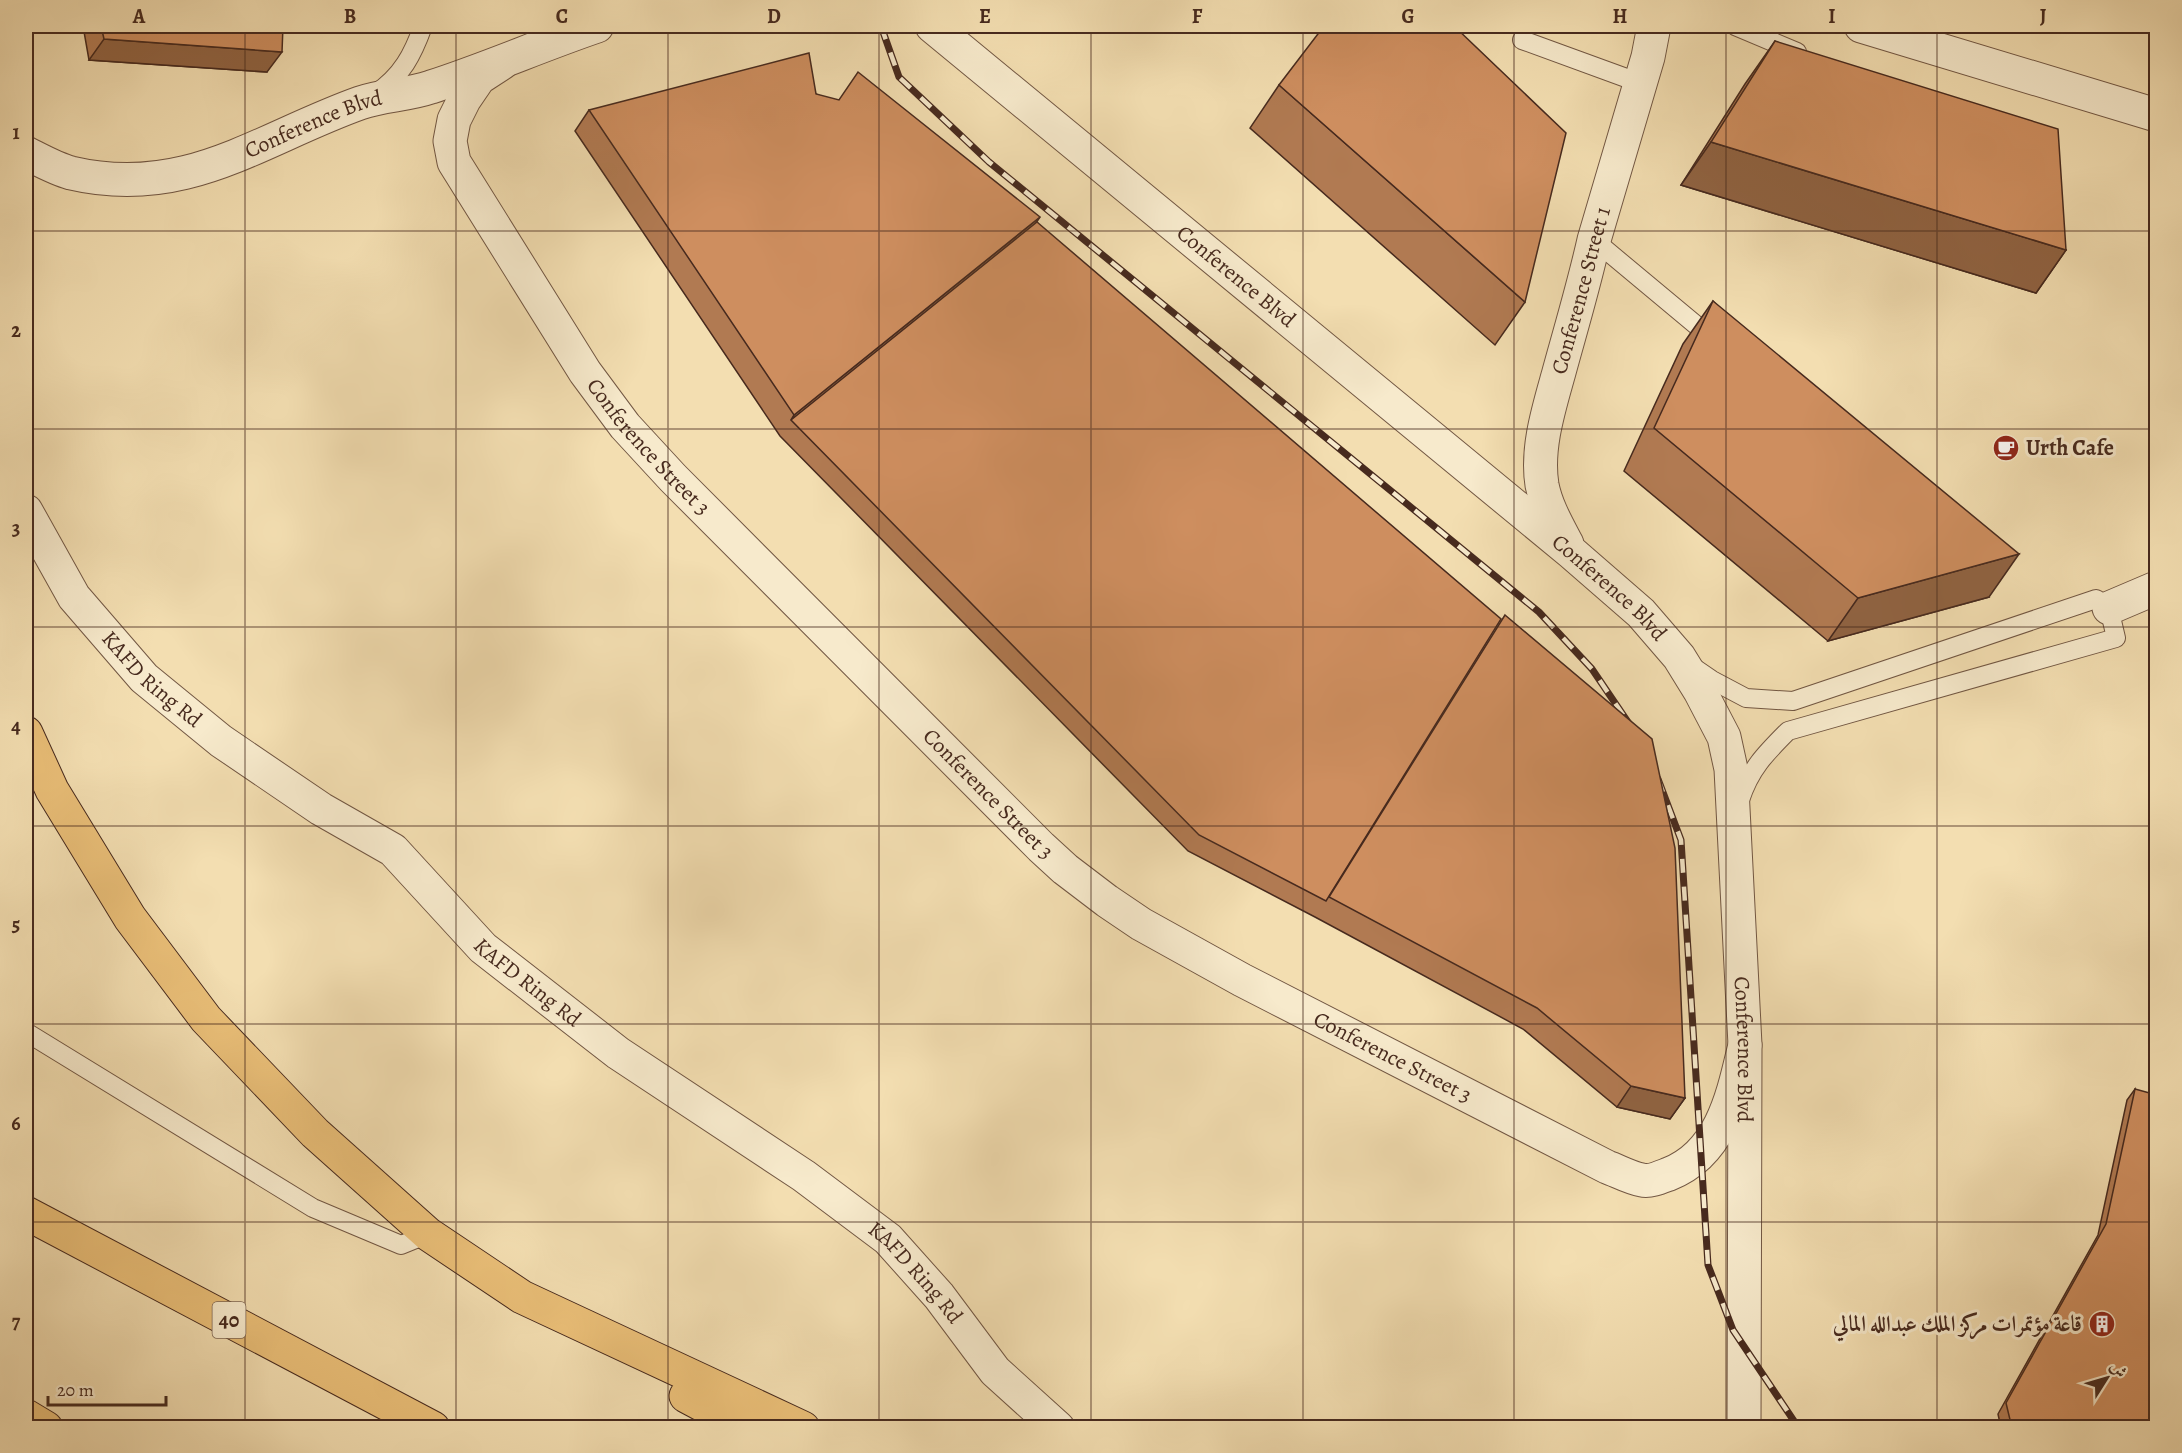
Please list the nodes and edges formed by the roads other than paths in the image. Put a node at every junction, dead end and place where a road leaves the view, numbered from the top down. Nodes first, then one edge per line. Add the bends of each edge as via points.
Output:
1 (423, 26) edge
2 (535, 26) edge
3 (932, 26) edge
4 (1654, 26) edge
5 (1735, 26) edge
6 (1861, 26) edge
7 (585, 30) edge
8 (1522, 40) dead end
9 (1817, 60) edge
10 (502, 63) junction
11 (1640, 83) junction
12 (362, 102) junction
13 (2157, 115) edge
14 (26, 153) edge
15 (1594, 240) junction
16 (1731, 355) edge
17 (26, 511) edge
18 (1572, 554) junction
19 (2157, 588) edge
20 (2109, 608) junction
21 (1679, 657) junction
22 (26, 733) edge
23 (1734, 825) junction
24 (26, 1032) edge
25 (1745, 1045) junction
26 (26, 1213) edge
27 (428, 1234) junction
28 (522, 1297) junction
29 (26, 1416) edge
30 (46, 1428) edge
31 (433, 1428) edge
32 (746, 1428) edge
33 (803, 1428) edge
34 (1059, 1428) edge
35 (1744, 1428) edge

1 - 12 lane via 414,53 385,87
2 - 7 lane via 542,30
3 - 18 street, Conference Blvd
4 - 11 street, Conference Street 1
5 - 9 lane
6 - 13 street
7 - 10 street, Conference Blvd
8 - 11 lane
10 - 12 street, Conference Blvd via 428,88
10 - 25 street, Conference Street 3 via 480,78 454,120 450,141 454,162 585,372 625,426 673,478 990,797 1080,881 1141,924 1242,980 1607,1167 1643,1181 1684,1168 1701,1154 1730,1105
11 - 15 street, Conference Street 1
12 - 14 street, Conference Blvd via 238,156 188,173 135,181 110,179 70,172
15 - 16 lane
15 - 18 street, Conference Street 1 via 1549,407 1541,460 1542,484 1551,512
17 - 34 street, KAFD Ring Rd via 74,597 144,678 221,741 321,809 393,850 483,948 618,1053 804,1176 888,1239 939,1296 995,1371
18 - 21 street, Conference Blvd via 1641,613
19 - 20 street
20 - 21 lane via 2096,599 1793,701 1746,698
20 - 23 lane via 2116,638 1788,731 1754,767
21 - 23 street, Conference Blvd via 1724,737 1731,769
22 - 27 main road via 52,790 130,918 206,1018 315,1132
23 - 25 street, Conference Blvd
24 - 27 lane via 313,1208 401,1245
25 - 35 street, Conference Blvd
26 - 31 main road, 40
27 - 28 main road
28 - 32 main road via 643,1374
28 - 33 main road
29 - 30 main road

